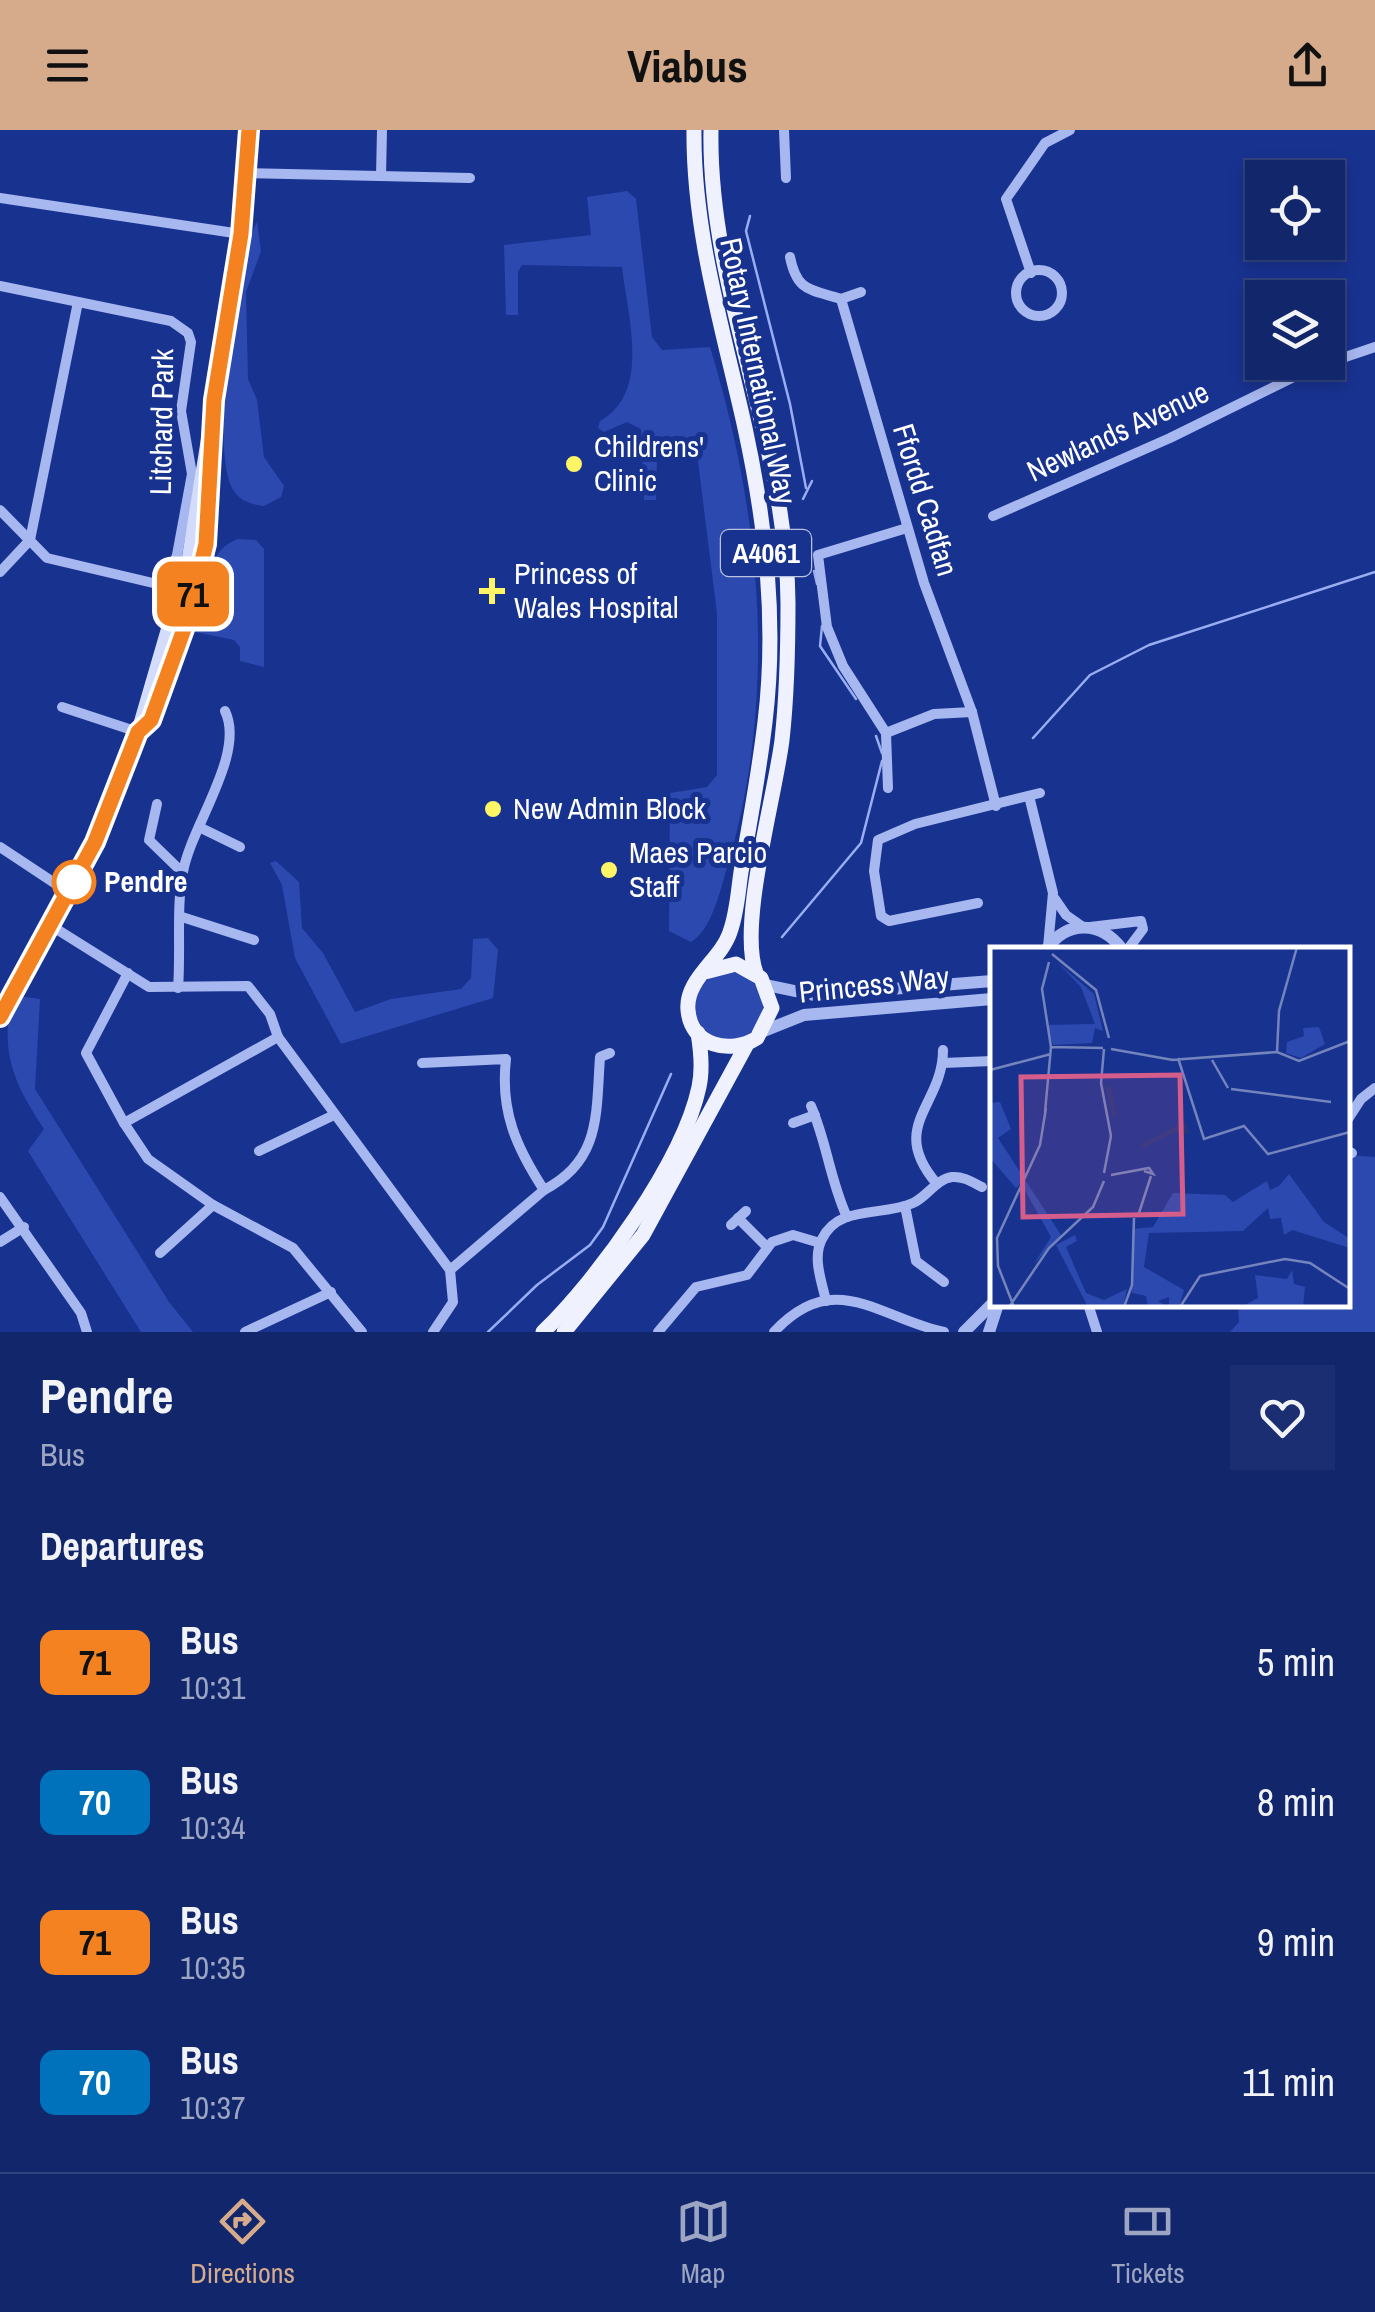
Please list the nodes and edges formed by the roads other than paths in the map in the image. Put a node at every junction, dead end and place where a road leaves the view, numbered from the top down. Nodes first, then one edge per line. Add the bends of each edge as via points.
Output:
1 (249, 130) edge
2 (382, 130) edge
3 (694, 130) edge
4 (710, 130) edge
5 (784, 130) edge
6 (1070, 130) edge
7 (247, 173) junction
8 (382, 176) junction
9 (470, 178) dead end
10 (786, 178) dead end
11 (0, 198) edge
12 (241, 234) junction
13 (790, 257) dead end
14 (1031, 272) junction
15 (0, 286) edge
16 (861, 292) dead end
17 (841, 299) junction
18 (78, 302) junction
19 (1375, 347) edge
20 (0, 510) edge
21 (993, 516) dead end
22 (907, 528) junction
23 (30, 540) junction
24 (0, 572) edge
25 (180, 588) junction
26 (62, 707) dead end
27 (225, 711) dead end
28 (972, 712) junction
29 (138, 732) junction
30 (886, 733) junction
31 (888, 788) dead end
32 (157, 804) dead end
33 (996, 806) junction
34 (199, 828) junction
35 (0, 847) edge
36 (240, 847) dead end
37 (182, 872) junction
38 (68, 892) junction
39 (1053, 893) junction
40 (978, 904) dead end
41 (182, 917) junction
42 (50, 925) junction
43 (1086, 927) junction
44 (254, 940) dead end
45 (1048, 947) edge
46 (1050, 947) edge
47 (1122, 947) edge
48 (1128, 947) edge
49 (705, 972) junction
50 (128, 973) junction
51 (761, 979) junction
52 (990, 981) edge
53 (178, 988) junction
54 (990, 999) edge
55 (0, 1017) edge
56 (764, 1030) junction
57 (698, 1034) junction
58 (278, 1037) junction
59 (748, 1044) junction
60 (943, 1050) dead end
61 (610, 1053) dead end
62 (990, 1060) edge
63 (422, 1063) dead end
64 (942, 1063) junction
65 (1375, 1088) edge
66 (334, 1115) junction
67 (1350, 1116) edge
68 (124, 1123) junction
69 (793, 1124) dead end
70 (900, 1131) dead end
71 (916, 1133) junction
72 (259, 1152) dead end
73 (978, 1168) dead end
74 (938, 1184) junction
75 (544, 1190) junction
76 (0, 1197) edge
77 (212, 1205) junction
78 (905, 1206) junction
79 (847, 1217) junction
80 (738, 1218) dead end
81 (24, 1227) junction
82 (0, 1242) edge
83 (820, 1243) junction
84 (766, 1246) junction
85 (160, 1252) dead end
86 (942, 1265) dead end
87 (450, 1270) junction
88 (331, 1292) junction
89 (826, 1301) junction
90 (992, 1307) edge
91 (994, 1307) edge
92 (1089, 1307) edge
93 (914, 1323) junction
94 (84, 1332) edge
95 (244, 1332) edge
96 (362, 1332) edge
97 (433, 1332) edge
98 (543, 1332) edge
99 (564, 1332) edge
100 (658, 1332) edge
101 (774, 1332) edge
102 (924, 1332) edge
103 (944, 1332) edge
104 (964, 1332) edge
105 (989, 1332) edge
106 (1097, 1332) edge

1 - 7 main road
2 - 8 street
3 - 49 main road, Rotary International Way / A4061 via 694,194 758,497 770,601 767,700 753,810 730,934
4 - 51 main road, Rotary International Way / A4061 via 713,199 774,478 787,582 784,713 750,938
5 - 10 street
6 - 14 street via 1046,143 1006,199
7 - 8 street
7 - 12 main road
8 - 9 street
11 - 12 street
12 - 25 main road via 214,400 208,531
13 - 17 street via 800,285
14 - 14 street via 1017,288 1018,304 1030,314 1050,314 1061,287 1046,271
15 - 18 street, Litchard Park
16 - 17 street
17 - 22 street, Ffordd Cadfan
18 - 23 street
18 - 25 street, Litchard Park via 171,320 188,333 182,411 192,474 177,555
19 - 21 street, Newlands Avenue via 1310,369
20 - 23 street
22 - 28 street, Ffordd Cadfan
22 - 30 street via 818,555 832,640
23 - 24 street
23 - 25 street via 60,564
25 - 29 main road via 151,720
26 - 29 street
27 - 34 street via 232,726
28 - 30 street via 934,714
28 - 33 street, Ffordd Cadfan
29 - 38 main road
30 - 31 street
32 - 37 street via 149,840
33 - 39 street via 1035,794
33 - 40 street via 915,824 878,840 874,870 881,916 889,921
34 - 36 street
34 - 37 street
35 - 38 street
37 - 41 street
38 - 42 main road
39 - 43 street via 1061,910
39 - 45 street
41 - 44 street
41 - 53 street
42 - 50 street
42 - 55 main road
43 - 46 street via 1064,932
43 - 47 street
43 - 48 street via 1141,921 1143,929
49 - 51 main road via 725,964
49 - 57 main road, A4061 via 688,998
50 - 53 street via 149,986
50 - 68 street via 86,1054
51 - 52 street, Princess Way via 814,996
51 - 56 main road, A4061 via 772,1008
53 - 58 street via 248,986
54 - 56 street, Princess Way via 804,1015
56 - 59 main road
57 - 59 main road via 721,1047
57 - 98 main road, A4061 via 699,1090 664,1166 605,1260
58 - 66 street
58 - 68 street
59 - 99 main road via 643,1234
60 - 64 street
61 - 75 street via 600,1056 585,1158
62 - 64 street
63 - 75 street via 506,1059 502,1095 508,1121
64 - 71 street
65 - 67 street
66 - 72 street
66 - 87 street
68 - 77 street via 148,1160
69 - 79 street via 813,1111
70 - 71 street
71 - 74 street via 921,1164
73 - 74 street via 976,1184 952,1178
74 - 78 street
75 - 87 street
76 - 81 street
77 - 85 street
77 - 88 street via 293,1248
78 - 79 street
78 - 86 street via 916,1261 939,1280
79 - 83 street
80 - 84 street
81 - 82 street
81 - 94 street via 81,1313
83 - 84 street via 788,1235
83 - 89 street
84 - 100 street via 741,1278 696,1287
87 - 97 street via 453,1302
88 - 95 street
88 - 96 street
89 - 93 street via 861,1300
89 - 101 street
90 - 104 street
91 - 105 street
92 - 106 street
93 - 102 street
93 - 103 street

